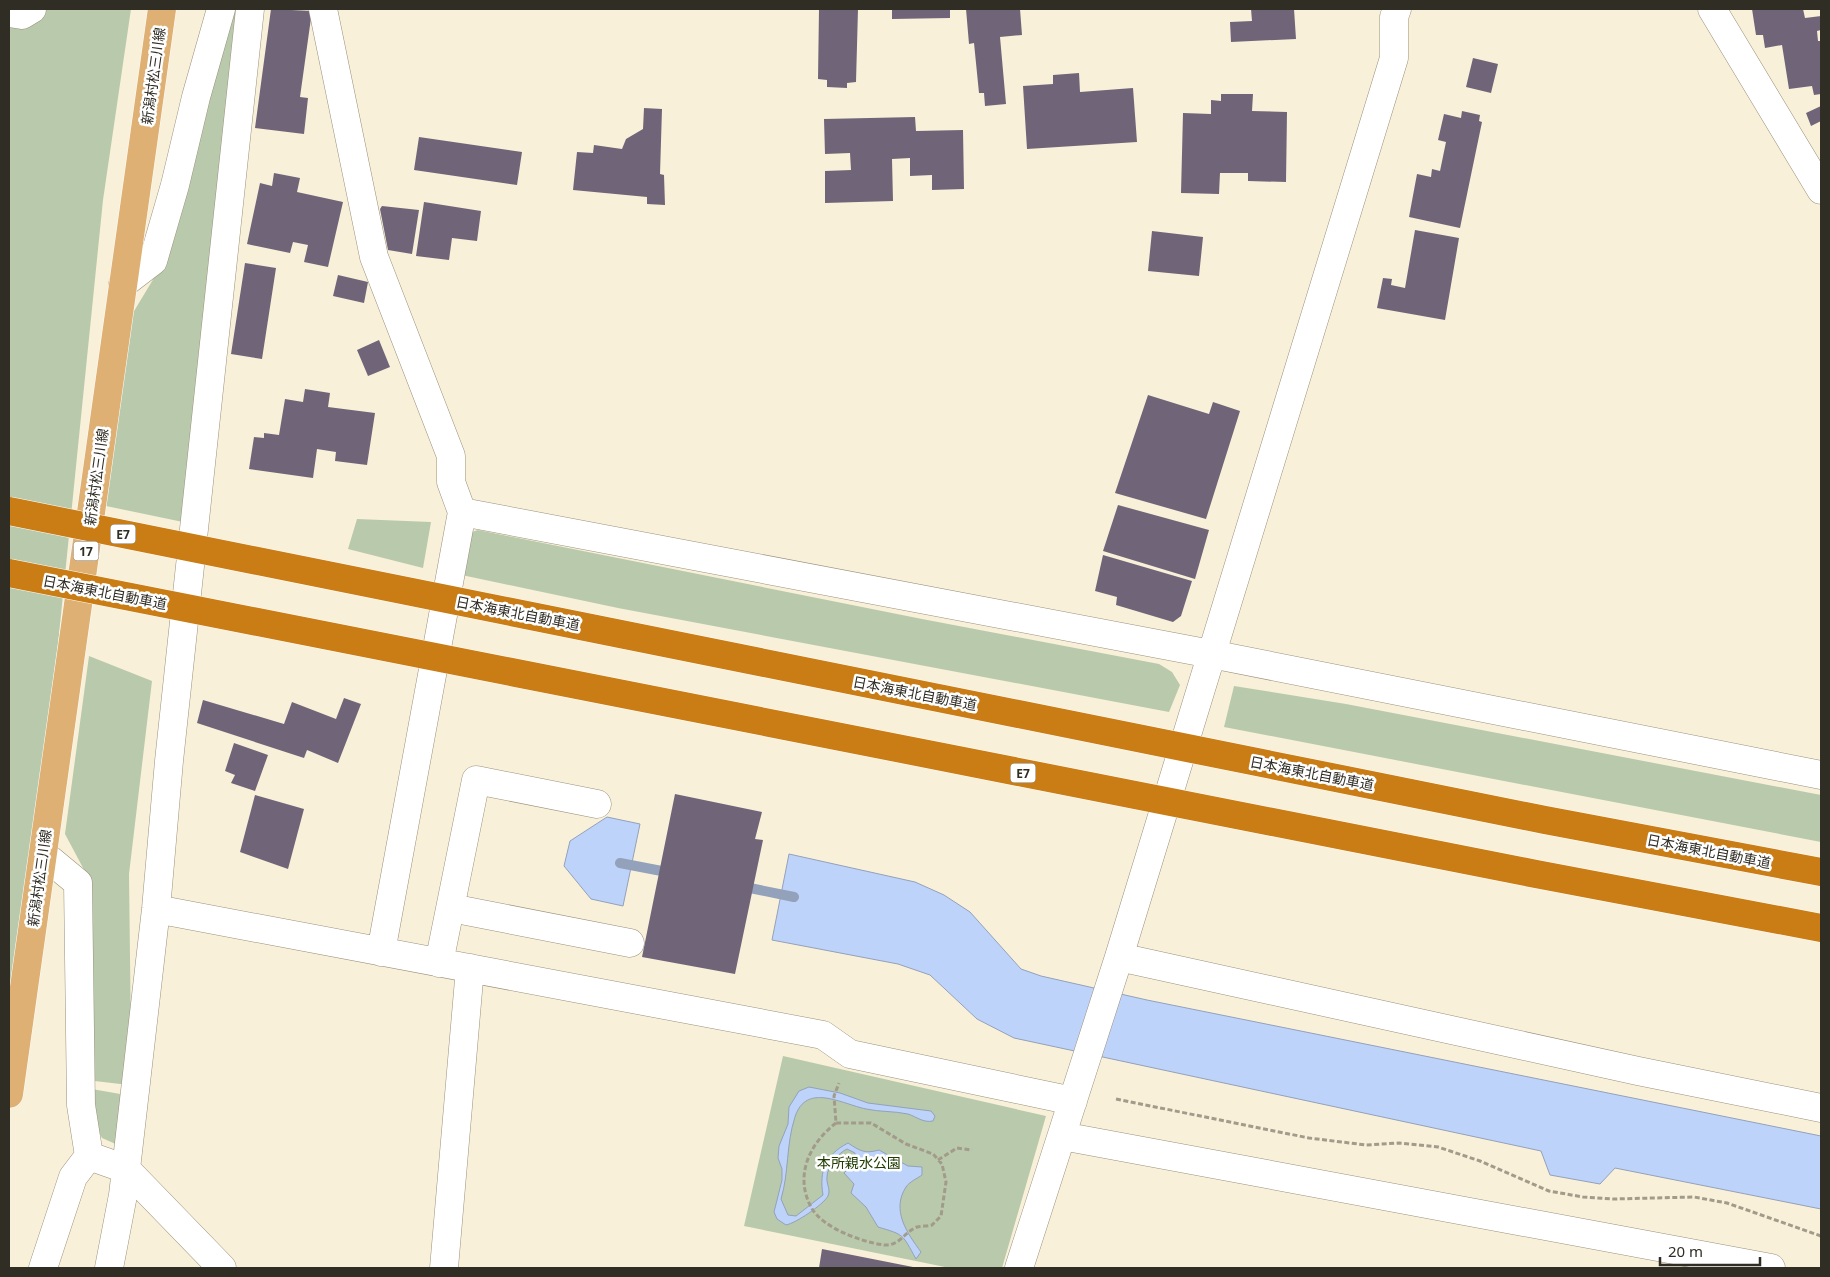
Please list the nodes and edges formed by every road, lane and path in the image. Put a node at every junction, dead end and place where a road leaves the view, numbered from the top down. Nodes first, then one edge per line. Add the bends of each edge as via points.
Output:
1 (32, 9) edge
2 (162, 9) edge
3 (221, 9) edge
4 (250, 9) edge
5 (323, 9) edge
6 (1397, 9) edge
7 (1712, 9) edge
8 (9, 14) edge
9 (1821, 190) edge
10 (123, 284) junction
11 (9, 511) edge
12 (462, 512) junction
13 (9, 573) edge
14 (1211, 654) junction
15 (1821, 775) edge
16 (597, 804) dead end
17 (43, 854) junction
18 (1821, 872) edge
19 (450, 908) junction
20 (156, 909) junction
21 (1821, 928) edge
22 (630, 943) dead end
23 (381, 952) junction
24 (1119, 957) junction
25 (440, 963) junction
26 (470, 968) junction
27 (850, 1054) junction
28 (9, 1094) edge
29 (1116, 1099) dead end
30 (1073, 1101) junction
31 (1821, 1108) edge
32 (836, 1123) junction
33 (1062, 1136) junction
34 (972, 1150) dead end
35 (89, 1156) junction
36 (938, 1160) junction
37 (126, 1169) junction
38 (1821, 1236) edge
39 (43, 1268) edge
40 (109, 1268) edge
41 (222, 1268) edge
42 (444, 1268) edge
43 (1018, 1268) edge
44 (1770, 1268) edge

1 - 8 street via 22,15
2 - 10 main road, 新潟村松三川線 / 17
3 - 10 street via 153,261
4 - 20 street
5 - 12 street via 374,257 451,456 451,482
6 - 14 street via 1394,17 1394,58
7 - 9 street
10 - 17 main road, 新潟村松三川線 / 17
11 - 18 highway, 日本海東北自動車道 / E7, bridge via 1545,820
12 - 14 street
12 - 23 street
13 - 21 highway, 日本海東北自動車道 / E7, bridge
14 - 15 street
14 - 24 street
16 - 19 street via 476,780
17 - 28 main road, 新潟村松三川線 / 17
17 - 35 street via 78,883 82,1105
19 - 22 street
19 - 25 street
20 - 23 street
20 - 37 street
23 - 25 street
24 - 30 street
24 - 31 street
25 - 26 street
26 - 27 street via 823,1034
26 - 42 street
27 - 30 street
27 - 32 path via 834,1096
29 - 38 path via 1309,1138 1366,1145 1399,1143 1438,1147 1549,1191 1603,1198 1694,1197 1727,1203
30 - 33 street
32 - 36 path via 871,1123 906,1144 933,1154
32 - 36 path via 814,1143 805,1168 806,1191 811,1208 832,1227 849,1235 896,1244 916,1228 932,1225 941,1216 946,1182
33 - 43 street
33 - 44 street
34 - 36 path via 957,1148
35 - 37 street
35 - 39 street via 73,1177
37 - 40 street
37 - 41 street

